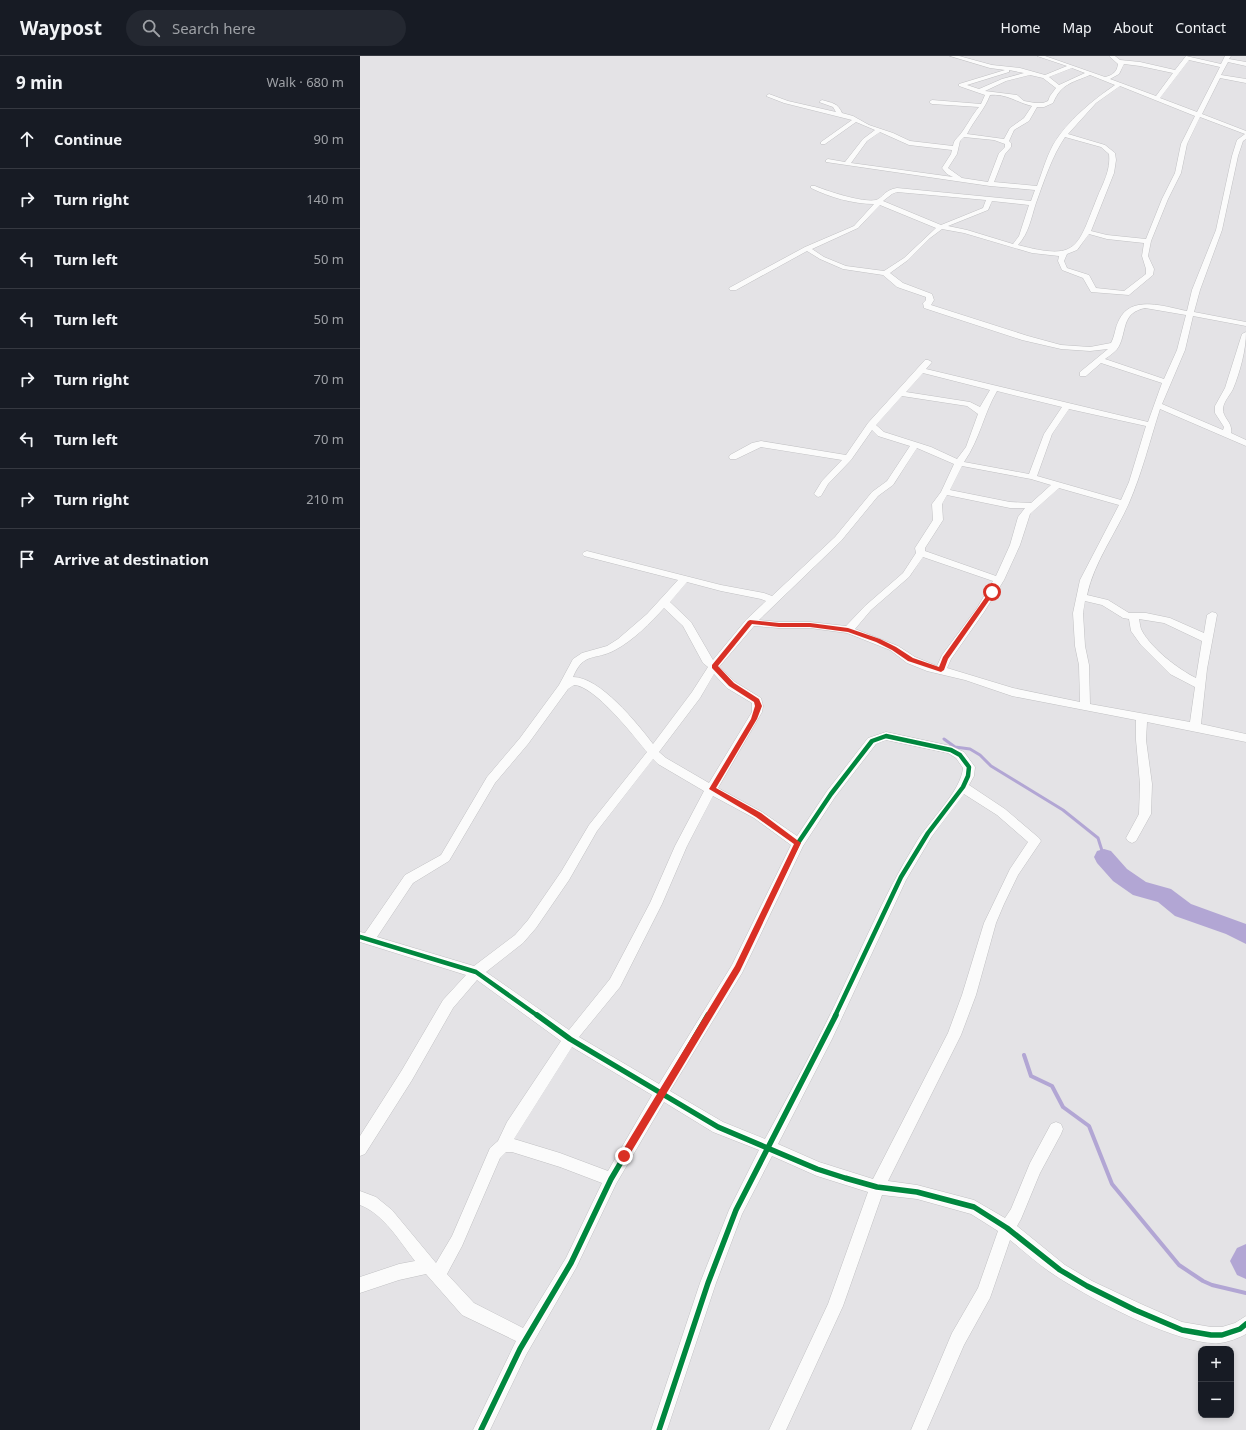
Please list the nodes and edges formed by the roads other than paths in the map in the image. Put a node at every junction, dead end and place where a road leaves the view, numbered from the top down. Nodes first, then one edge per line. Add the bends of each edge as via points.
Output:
1 (953, 56) edge
2 (1040, 56) edge
3 (1112, 56) edge
4 (1125, 56) edge
5 (1188, 57) edge
6 (1226, 61) edge
7 (1120, 62) junction
8 (1246, 64) edge
9 (1072, 66) junction
10 (1014, 69) junction
11 (1030, 72) junction
12 (1177, 72) junction
13 (1089, 73) junction
14 (1218, 76) junction
15 (1045, 77) junction
16 (1103, 79) junction
17 (1246, 81) edge
18 (1118, 85) junction
19 (1060, 88) junction
20 (979, 91) junction
21 (988, 94) junction
22 (769, 96) dead end
23 (1157, 99) junction
24 (822, 102) dead end
25 (932, 102) dead end
26 (1035, 104) junction
27 (983, 106) junction
28 (1199, 114) junction
29 (840, 115) junction
30 (856, 120) junction
31 (879, 130) junction
32 (1246, 133) edge
33 (963, 135) junction
34 (1064, 135) junction
35 (1246, 136) edge
36 (1006, 141) junction
37 (823, 143) dead end
38 (954, 148) junction
39 (828, 161) dead end
40 (847, 164) junction
41 (932, 177) junction
42 (965, 181) junction
43 (990, 184) junction
44 (813, 187) dead end
45 (1039, 188) junction
46 (928, 193) junction
47 (990, 199) junction
48 (879, 202) junction
49 (1033, 203) junction
50 (941, 227) junction
51 (1088, 232) junction
52 (1148, 241) junction
53 (1015, 246) junction
54 (807, 248) junction
55 (1064, 253) junction
56 (885, 274) junction
57 (733, 288) dead end
58 (1190, 313) junction
59 (1246, 324) edge
60 (1246, 334) edge
61 (1116, 345) junction
62 (1100, 360) junction
63 (928, 362) dead end
64 (921, 370) junction
65 (1083, 374) dead end
66 (1166, 382) junction
67 (995, 388) junction
68 (899, 393) junction
69 (1157, 405) junction
70 (1066, 407) junction
71 (982, 413) junction
72 (871, 425) junction
73 (1151, 425) junction
74 (1227, 435) junction
75 (1246, 443) edge
76 (915, 445) junction
77 (733, 457) dead end
78 (848, 458) junction
79 (959, 463) junction
80 (1032, 477) junction
81 (1057, 485) junction
82 (945, 492) junction
83 (818, 494) dead end
84 (1124, 504) junction
85 (1032, 506) junction
86 (921, 553) junction
87 (587, 554) dead end
88 (685, 578) junction
89 (998, 580) junction
90 (1082, 597) junction
91 (773, 601) junction
92 (664, 602) junction
93 (1212, 615) dead end
94 (1134, 617) junction
95 (750, 622) junction
96 (848, 630) junction
97 (1207, 640) junction
98 (714, 666) junction
99 (941, 670) junction
100 (564, 686) junction
101 (1201, 686) junction
102 (1085, 708) junction
103 (1142, 717) junction
104 (1195, 727) junction
105 (1246, 738) edge
106 (653, 752) junction
107 (963, 787) junction
108 (712, 789) junction
109 (1132, 838) dead end
110 (798, 843) junction
111 (364, 938) edge
112 (476, 972) junction
113 (570, 1039) junction
114 (662, 1092) junction
115 (1056, 1129) dead end
116 (504, 1145) junction
117 (768, 1147) junction
118 (360, 1149) edge
119 (611, 1179) junction
120 (877, 1187) junction
121 (360, 1198) edge
122 (1007, 1228) junction
123 (433, 1270) junction
124 (360, 1285) edge
125 (1246, 1324) edge
126 (526, 1338) junction
127 (481, 1430) edge
128 (660, 1430) edge
129 (777, 1430) edge
130 (919, 1430) edge

1 - 10 street via 992,67
2 - 9 street
3 - 7 street
4 - 7 street
5 - 6 street
5 - 12 street
6 - 8 street
6 - 14 street
7 - 12 street
7 - 16 street via 1117,74
9 - 13 street
9 - 15 street
10 - 11 street
10 - 20 street via 961,85
11 - 15 street
11 - 20 street
12 - 23 street
13 - 16 street
13 - 19 street via 1074,78
14 - 17 street
14 - 28 street
15 - 19 street
16 - 18 street
18 - 23 street
18 - 34 street via 1094,102
19 - 26 street via 1048,104
20 - 21 street
21 - 26 street via 1017,97 1022,102
21 - 27 street
22 - 29 street
23 - 28 street
24 - 29 street via 834,101
25 - 27 street
26 - 36 street via 1030,116 1012,129
27 - 33 street
28 - 32 street
28 - 52 street via 1184,144 1178,173
29 - 30 street via 851,116
30 - 31 street
30 - 37 street
31 - 38 street via 909,143
31 - 40 street via 865,140
33 - 36 street
33 - 38 street via 957,140
34 - 45 street via 1056,146
34 - 51 street via 1097,144 1112,153 1110,174 1101,192
35 - 58 street via 1240,140 1219,230
36 - 43 street via 1009,145 1002,154
38 - 42 street via 946,171
39 - 40 street
40 - 41 street
41 - 42 street
41 - 46 street via 926,184
42 - 43 street
43 - 45 street
44 - 48 street via 846,199
45 - 49 street
46 - 47 street
46 - 48 street via 895,190 886,193
47 - 49 street
47 - 50 street via 986,209
48 - 50 street
48 - 54 street via 856,227
49 - 53 street via 1022,237
50 - 53 street via 966,231
50 - 56 street via 906,260
51 - 52 street via 1107,237
51 - 55 street via 1073,248
52 - 55 street via 1145,256 1150,269 1149,275 1124,294 1094,290 1086,277 1064,269 1061,261
53 - 55 street via 1034,251
54 - 56 street via 845,268
54 - 57 street
56 - 61 street via 900,285 928,296 930,300 927,306 1025,338 1078,349 1100,349
58 - 59 street
58 - 61 street via 1145,306 1134,308 1122,320
58 - 66 street via 1181,350
60 - 74 street via 1228,388 1219,406 1219,413 1228,427
61 - 62 street
62 - 65 street
62 - 66 street
63 - 64 street
64 - 67 street
64 - 68 street
66 - 69 street
67 - 70 street
67 - 71 street
68 - 71 street via 970,404
68 - 72 street
69 - 73 street
69 - 74 street
70 - 73 street
70 - 80 street via 1048,434
71 - 79 street via 970,447
72 - 76 street via 881,434
72 - 78 street
73 - 84 street
74 - 75 street
76 - 79 street
76 - 91 street via 890,482 875,494 838,539
77 - 78 street via 761,444
78 - 83 street via 825,482
79 - 80 street
79 - 82 street
80 - 81 street
81 - 84 street
81 - 85 street
82 - 85 street via 1010,505
82 - 86 street via 937,504 938,520 920,548
84 - 90 street via 1085,580
85 - 89 street via 1023,517 1015,545
86 - 89 street
86 - 96 street via 906,575 868,608
87 - 88 street
88 - 91 street via 764,596
88 - 92 street
89 - 99 street via 977,616 946,658
90 - 94 street via 1106,602 1120,613
90 - 102 street via 1078,613 1084,665
91 - 95 street
92 - 98 street via 687,624 707,660
92 - 100 street via 610,649 580,657
93 - 97 street
94 - 97 street via 1156,617 1166,620
94 - 101 street via 1136,631 1145,643 1174,671
95 - 96 street
95 - 98 street
96 - 99 street via 894,648 911,660
97 - 101 street
98 - 106 street via 696,695
98 - 108 street via 731,685 757,701 758,706 754,719
99 - 102 street via 1012,692
100 - 106 street via 572,681 581,681 601,694 636,730
100 - 111 street via 524,741 491,780 445,858 409,879
101 - 104 street
102 - 103 street
103 - 104 street
103 - 109 street via 1145,814
104 - 105 street
106 - 108 street via 672,768
106 - 112 street via 593,828 565,876 532,924 519,939
107 - 110 street via 969,767 960,754 886,736 872,740
107 - 117 street via 913,855 884,911 827,1036
107 - 120 street via 1001,812 1035,841 1014,872 998,904 954,1035
108 - 110 street via 758,815
108 - 113 street via 681,846 656,904 615,983
110 - 114 street via 737,969
111 - 112 street
112 - 113 street
112 - 118 street via 448,1004
113 - 114 street
113 - 116 street via 512,1127
114 - 117 street via 718,1127
114 - 119 street
115 - 122 street
116 - 119 street via 512,1145 560,1160
116 - 123 street via 495,1153 457,1241
117 - 120 street via 817,1169
117 - 128 street via 736,1210
119 - 126 street via 571,1263
120 - 122 street via 917,1192 974,1207
120 - 129 street via 832,1312
121 - 123 street via 371,1202 387,1214
122 - 125 street via 1060,1270 1087,1286 1182,1330 1222,1336
122 - 130 street via 984,1292 958,1339
123 - 124 street via 400,1272
123 - 126 street via 468,1309
126 - 127 street

